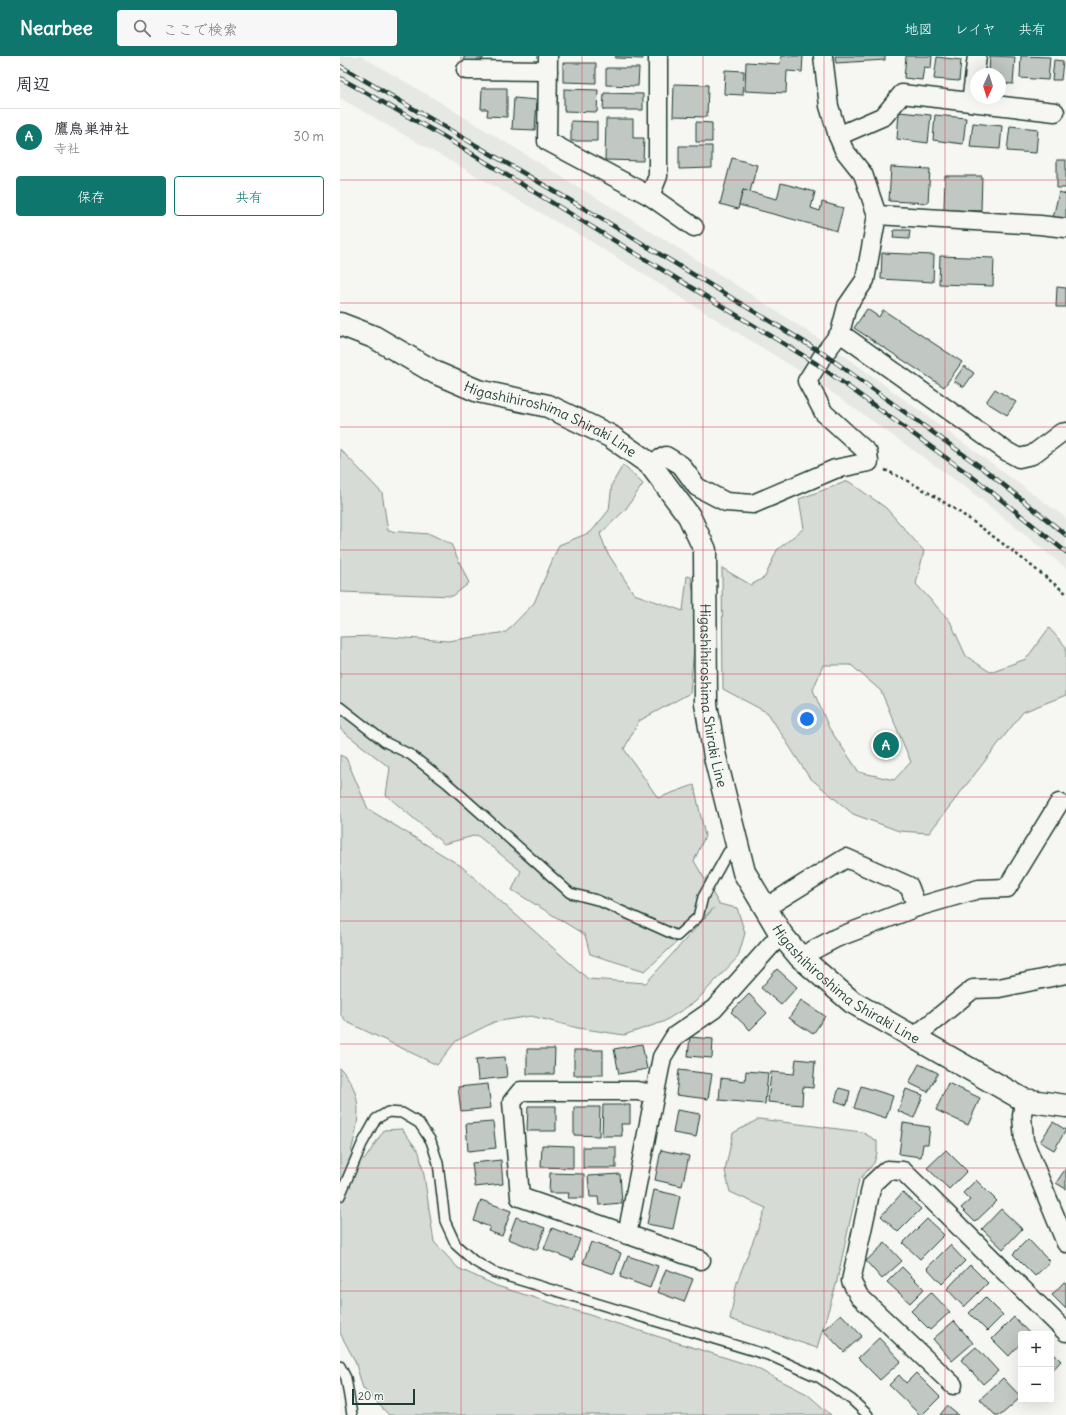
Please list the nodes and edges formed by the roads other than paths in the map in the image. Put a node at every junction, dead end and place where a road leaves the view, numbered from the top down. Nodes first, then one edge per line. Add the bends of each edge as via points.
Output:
1 (658, 56) edge
2 (823, 56) edge
3 (977, 56) edge
4 (548, 63) edge
5 (975, 68) edge
6 (466, 70) dead end
7 (970, 102) edge
8 (988, 104) edge
9 (1055, 112) dead end
10 (838, 136) junction
11 (650, 196) junction
12 (877, 215) junction
13 (694, 227) dead end
14 (1066, 228) edge
15 (340, 324) edge
16 (840, 333) junction
17 (1066, 432) edge
18 (650, 464) junction
19 (340, 707) edge
20 (1059, 804) dead end
21 (737, 846) junction
22 (917, 907) junction
23 (765, 908) junction
24 (781, 934) junction
25 (800, 957) junction
26 (1066, 974) edge
27 (913, 1038) junction
28 (654, 1094) junction
29 (1024, 1100) junction
30 (1066, 1106) edge
31 (340, 1196) edge
32 (627, 1235) junction
33 (1066, 1243) edge
34 (701, 1260) dead end
35 (1066, 1332) edge
36 (340, 1366) edge
37 (953, 1385) dead end
38 (352, 1415) edge
39 (868, 1415) edge

1 - 11 street via 658,176
2 - 10 street via 829,106
3 - 5 street
4 - 6 street
4 - 11 street via 547,141
7 - 10 street via 902,94 884,116
8 - 9 street
10 - 12 street via 844,150 863,174
11 - 13 street
12 - 14 street
12 - 16 street via 865,280 847,306
15 - 18 main road, Higashihiroshima Shiraki Line via 374,337 436,373 478,391 548,406 610,436
16 - 17 street via 1006,452 1019,458 1032,455
16 - 18 street via 807,381 824,412 868,453 868,462 835,469 753,504 726,502 703,490 681,465 666,456
18 - 21 main road, Higashihiroshima Shiraki Line via 689,516 705,550 706,704 715,757
19 - 21 lane via 385,742 411,755 448,783 570,893 597,900 677,936 698,917 703,897 728,852
20 - 22 street via 1007,888 979,889
21 - 23 main road, Higashihiroshima Shiraki Line via 744,872
22 - 23 street via 909,886 846,858
22 - 25 street via 836,938
23 - 24 main road, Higashihiroshima Shiraki Line
24 - 25 main road, Higashihiroshima Shiraki Line
24 - 28 street via 714,1009 675,1036 662,1057
25 - 27 main road, Higashihiroshima Shiraki Line via 852,1002
26 - 27 street via 999,988 973,989
27 - 29 main road, Higashihiroshima Shiraki Line
28 - 32 street
28 - 32 street via 637,1091 521,1091 512,1102 520,1197
29 - 30 main road, Higashihiroshima Shiraki Line
29 - 33 street via 1024,1141
31 - 39 lane via 362,1144 376,1119 388,1112 402,1113 419,1123 431,1141 438,1162 445,1221 456,1244 474,1261 493,1272 771,1356 820,1378 852,1400
32 - 34 street
35 - 37 street via 903,1171 887,1170 872,1184 851,1281 859,1296
36 - 38 lane via 346,1378

